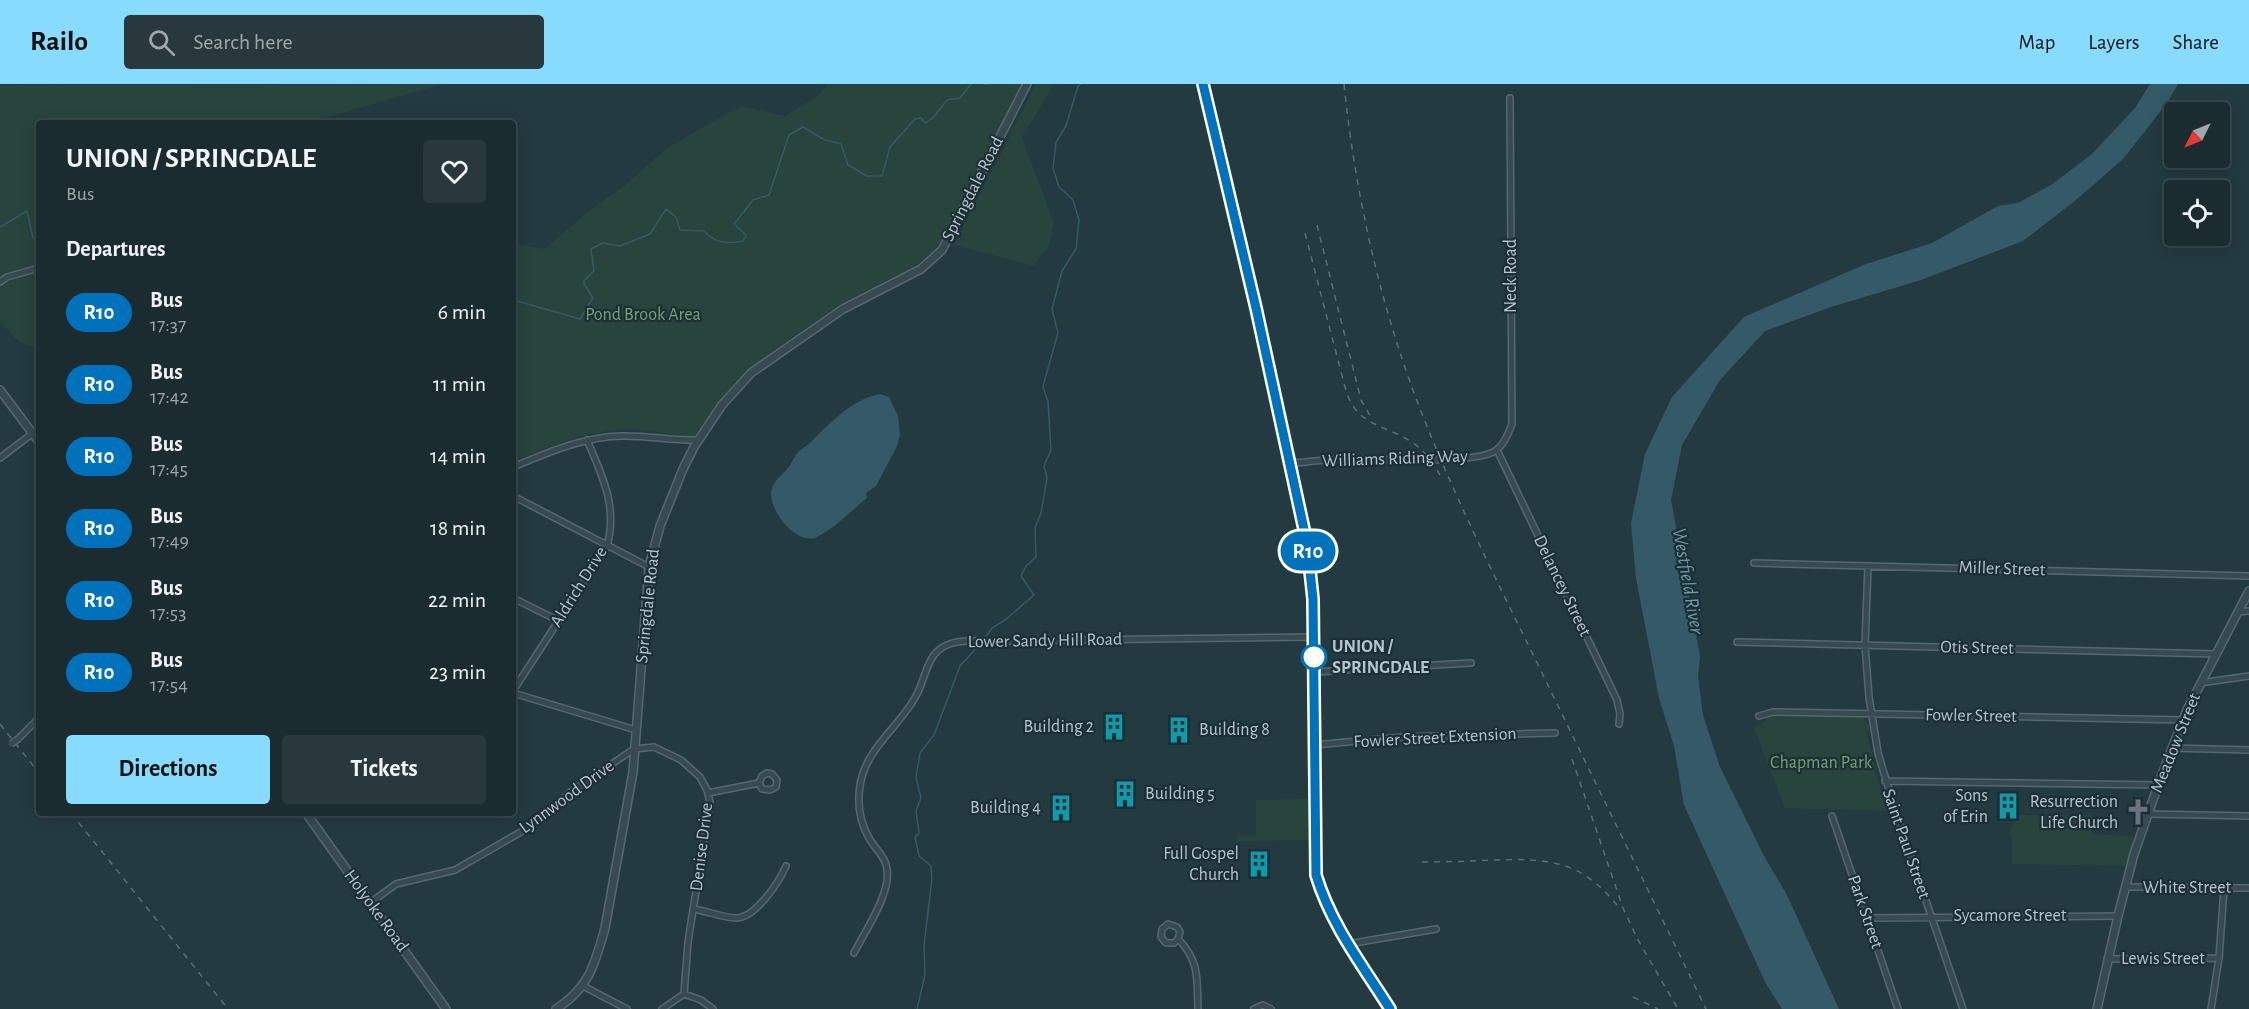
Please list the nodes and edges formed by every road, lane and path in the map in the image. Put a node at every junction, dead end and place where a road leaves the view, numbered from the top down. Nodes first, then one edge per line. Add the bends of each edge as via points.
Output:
1 (1027, 84) edge
2 (1203, 84) edge
3 (1510, 98) dead end
4 (36, 269) edge
5 (0, 282) edge
6 (0, 390) edge
7 (33, 433) junction
8 (36, 438) edge
9 (587, 440) junction
10 (699, 440) junction
11 (1497, 450) junction
12 (0, 458) edge
13 (1291, 464) junction
14 (516, 466) edge
15 (516, 498) edge
16 (607, 546) junction
17 (1754, 563) dead end
18 (1868, 566) junction
19 (649, 567) junction
20 (2249, 576) edge
21 (2249, 591) edge
22 (516, 600) edge
23 (2249, 611) edge
24 (2238, 612) junction
25 (559, 621) junction
26 (1313, 637) junction
27 (1737, 642) dead end
28 (1865, 645) junction
29 (2216, 654) junction
30 (1471, 663) dead end
31 (1314, 672) junction
32 (2249, 676) edge
33 (2200, 683) junction
34 (516, 687) edge
35 (516, 693) edge
36 (1871, 715) junction
37 (1759, 716) dead end
38 (2183, 720) junction
39 (36, 721) edge
40 (1619, 724) dead end
41 (636, 730) junction
42 (1555, 733) dead end
43 (11, 744) dead end
44 (1314, 745) junction
45 (2172, 748) junction
46 (634, 749) junction
47 (2249, 750) edge
48 (1885, 781) junction
49 (759, 783) dead end
50 (2159, 785) junction
51 (708, 793) junction
52 (2148, 814) junction
53 (308, 816) edge
54 (1832, 816) dead end
55 (2249, 816) edge
56 (786, 866) dead end
57 (2126, 887) junction
58 (2224, 888) junction
59 (2249, 888) edge
60 (370, 903) junction
61 (693, 909) junction
62 (1930, 916) junction
63 (2118, 916) junction
64 (1867, 918) junction
65 (1436, 928) dead end
66 (1178, 939) dead end
67 (1348, 944) junction
68 (854, 953) dead end
69 (2219, 958) junction
70 (2108, 959) junction
71 (583, 986) junction
72 (684, 994) junction
73 (446, 1009) edge
74 (556, 1009) edge
75 (627, 1009) edge
76 (662, 1009) edge
77 (714, 1009) edge
78 (1198, 1009) edge
79 (1254, 1009) edge
80 (1271, 1009) edge
81 (1390, 1009) edge
82 (1898, 1009) edge
83 (1963, 1009) edge
84 (2097, 1009) edge
85 (2211, 1009) edge

1 - 10 street, Springdale Road via 942,250 921,269 843,309 751,373 734,390
2 - 13 main road
3 - 11 street, Neck Road via 1512,424
4 - 5 street
6 - 7 street
7 - 8 street
7 - 12 street
9 - 10 street via 619,435
9 - 14 street
9 - 16 street, Aldrich Drive via 610,501
10 - 19 street, Springdale Road via 660,526
11 - 13 street, Williams Riding Way via 1465,458 1346,459
11 - 40 street, Delancey Street via 1617,700
13 - 26 main road via 1310,560
15 - 16 street
16 - 19 street
16 - 25 street, Aldrich Drive
17 - 18 street, Miller Street
18 - 20 street, Miller Street
18 - 28 street, Saint Paul Street
19 - 41 street, Springdale Road
21 - 24 street, Meadow Street
22 - 25 street
23 - 24 street
24 - 29 street, Meadow Street
25 - 34 street, Aldrich Drive
26 - 31 main road
26 - 68 street, Lower Sandy Hill Road via 992,641 960,642 941,648 907,712 877,748 860,783 861,818 887,869 886,890
27 - 28 street, Otis Street
28 - 29 street, Otis Street
28 - 36 street, Saint Paul Street
29 - 33 street, Meadow Street
30 - 31 street
31 - 44 main road
32 - 33 street
33 - 38 street, Meadow Street
35 - 41 street
36 - 37 street, Fowler Street via 1773,712
36 - 38 street, Fowler Street
36 - 48 street, Saint Paul Street
38 - 45 street, Meadow Street
39 - 43 street, bridge
41 - 46 street, Springdale Road
42 - 44 street, Fowler Street Extension via 1403,737
44 - 67 main road via 1316,875 1326,906
45 - 47 street
45 - 50 street, Meadow Street
46 - 51 street, Denise Drive via 654,747 676,756 694,770
46 - 60 street, Lynnwood Drive via 573,790 526,829 455,870 396,884
46 - 71 street, Springdale Road via 605,928
48 - 50 street
48 - 62 street, Saint Paul Street
49 - 51 street
50 - 52 street, Meadow Street
51 - 61 street, Denise Drive via 710,811
52 - 55 street
52 - 57 street, Meadow Street
53 - 60 street, Holyoke Road
54 - 64 street, Park Street
56 - 61 street via 767,895 747,915 735,918
57 - 58 street, White Street
57 - 63 street, Meadow Street
58 - 59 street, White Street
58 - 69 street
60 - 73 street, Holyoke Road
61 - 72 street, Denise Drive
62 - 63 street, Sycamore Street
62 - 64 street, Sycamore Street
62 - 83 street, Saint Paul Street
63 - 70 street, Meadow Street
64 - 82 street, Park Street
65 - 67 street
66 - 78 street via 1194,961
67 - 81 main road
69 - 70 street, Lewis Street
69 - 85 street
70 - 84 street, Meadow Street
71 - 74 street, Springdale Road
71 - 75 street
72 - 76 street
72 - 77 street
79 - 80 street via 1263,1005

